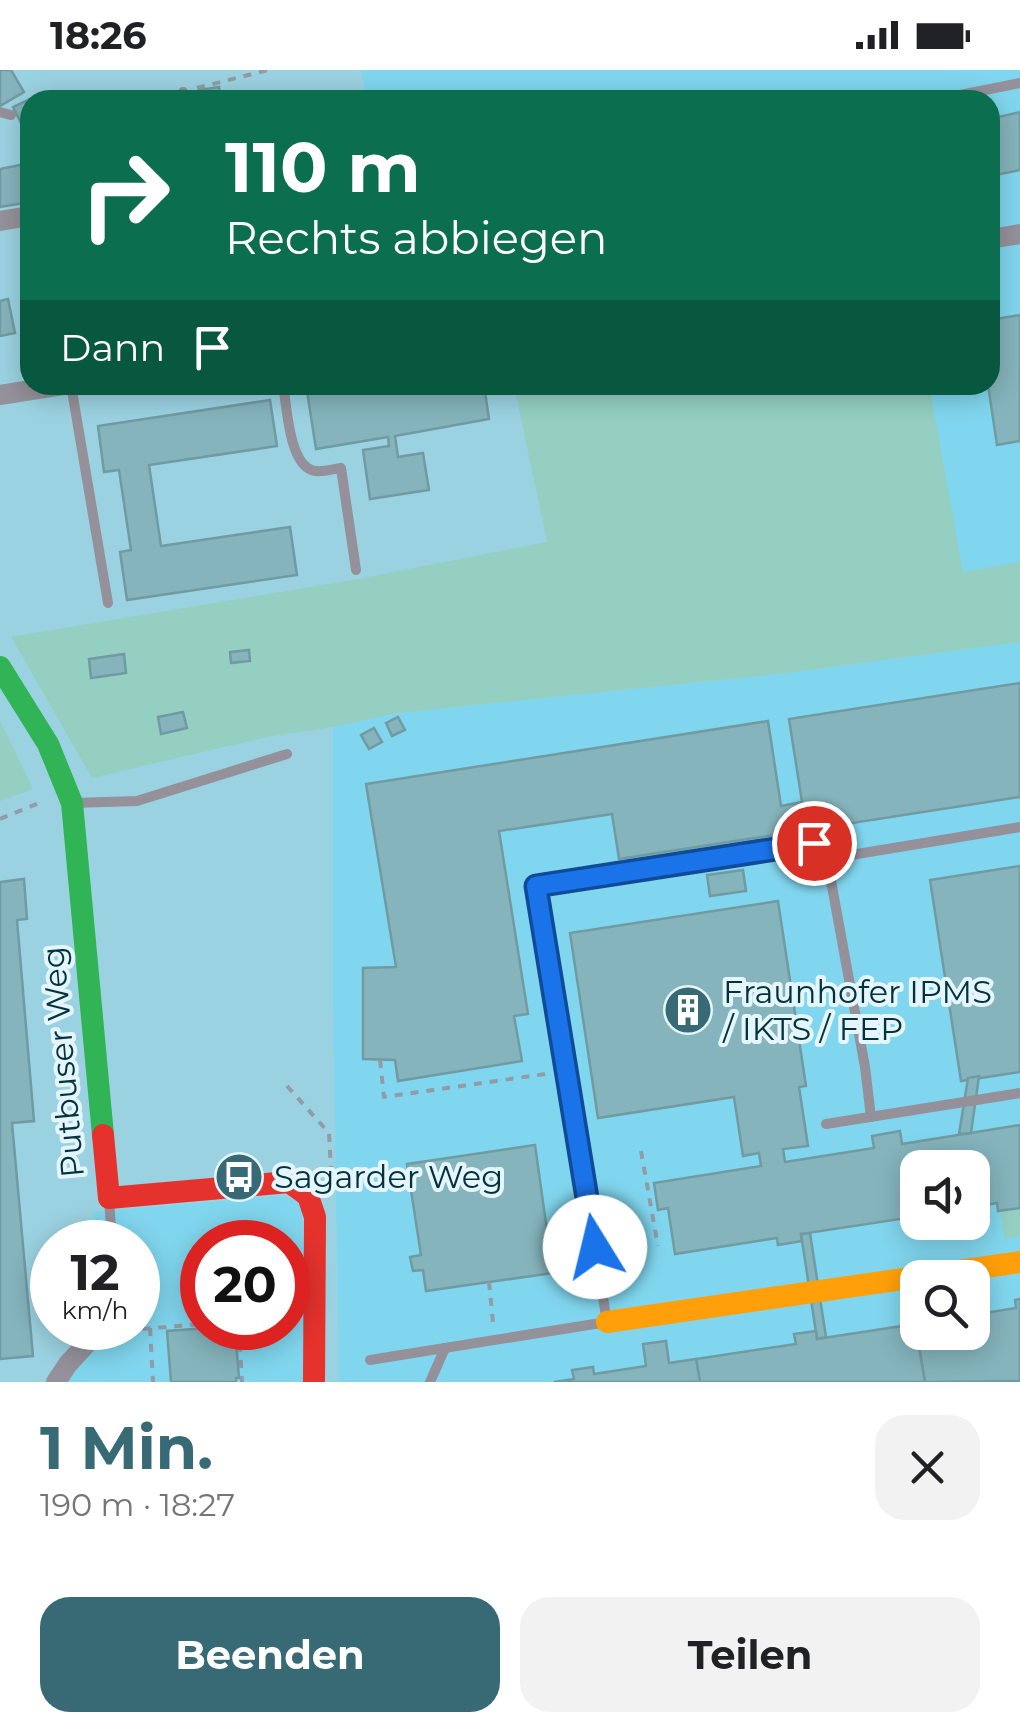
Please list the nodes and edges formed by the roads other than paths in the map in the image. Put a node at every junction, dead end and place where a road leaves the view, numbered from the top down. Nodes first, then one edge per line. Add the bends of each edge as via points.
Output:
1 (1020, 83) edge
2 (985, 90) edge
3 (73, 395) edge
4 (286, 395) edge
5 (356, 570) dead end
6 (108, 603) dead end
7 (0, 667) edge
8 (287, 754) dead end
9 (60, 801) junction
10 (1020, 828) edge
11 (827, 860) junction
12 (1020, 1093) edge
13 (871, 1117) junction
14 (826, 1124) dead end
15 (109, 1198) junction
16 (110, 1220) edge
17 (1020, 1262) edge
18 (607, 1322) junction
19 (445, 1348) junction
20 (81, 1350) edge
21 (370, 1360) dead end
22 (56, 1382) edge
23 (314, 1382) edge
24 (430, 1382) edge

1 - 2 lane
3 - 6 lane
4 - 5 lane via 294,450 304,466 314,472 341,468
7 - 9 street, Putbuser Weg via 48,744
8 - 9 lane via 137,801
9 - 15 street, Putbuser Weg
10 - 11 lane
11 - 13 lane
11 - 18 lane via 814,843 536,886
12 - 13 lane
13 - 14 lane
15 - 16 lane
15 - 23 street, Putbuser Weg via 289,1182 308,1196 315,1217
17 - 18 street
18 - 19 lane
19 - 21 lane
19 - 24 lane
20 - 22 street

